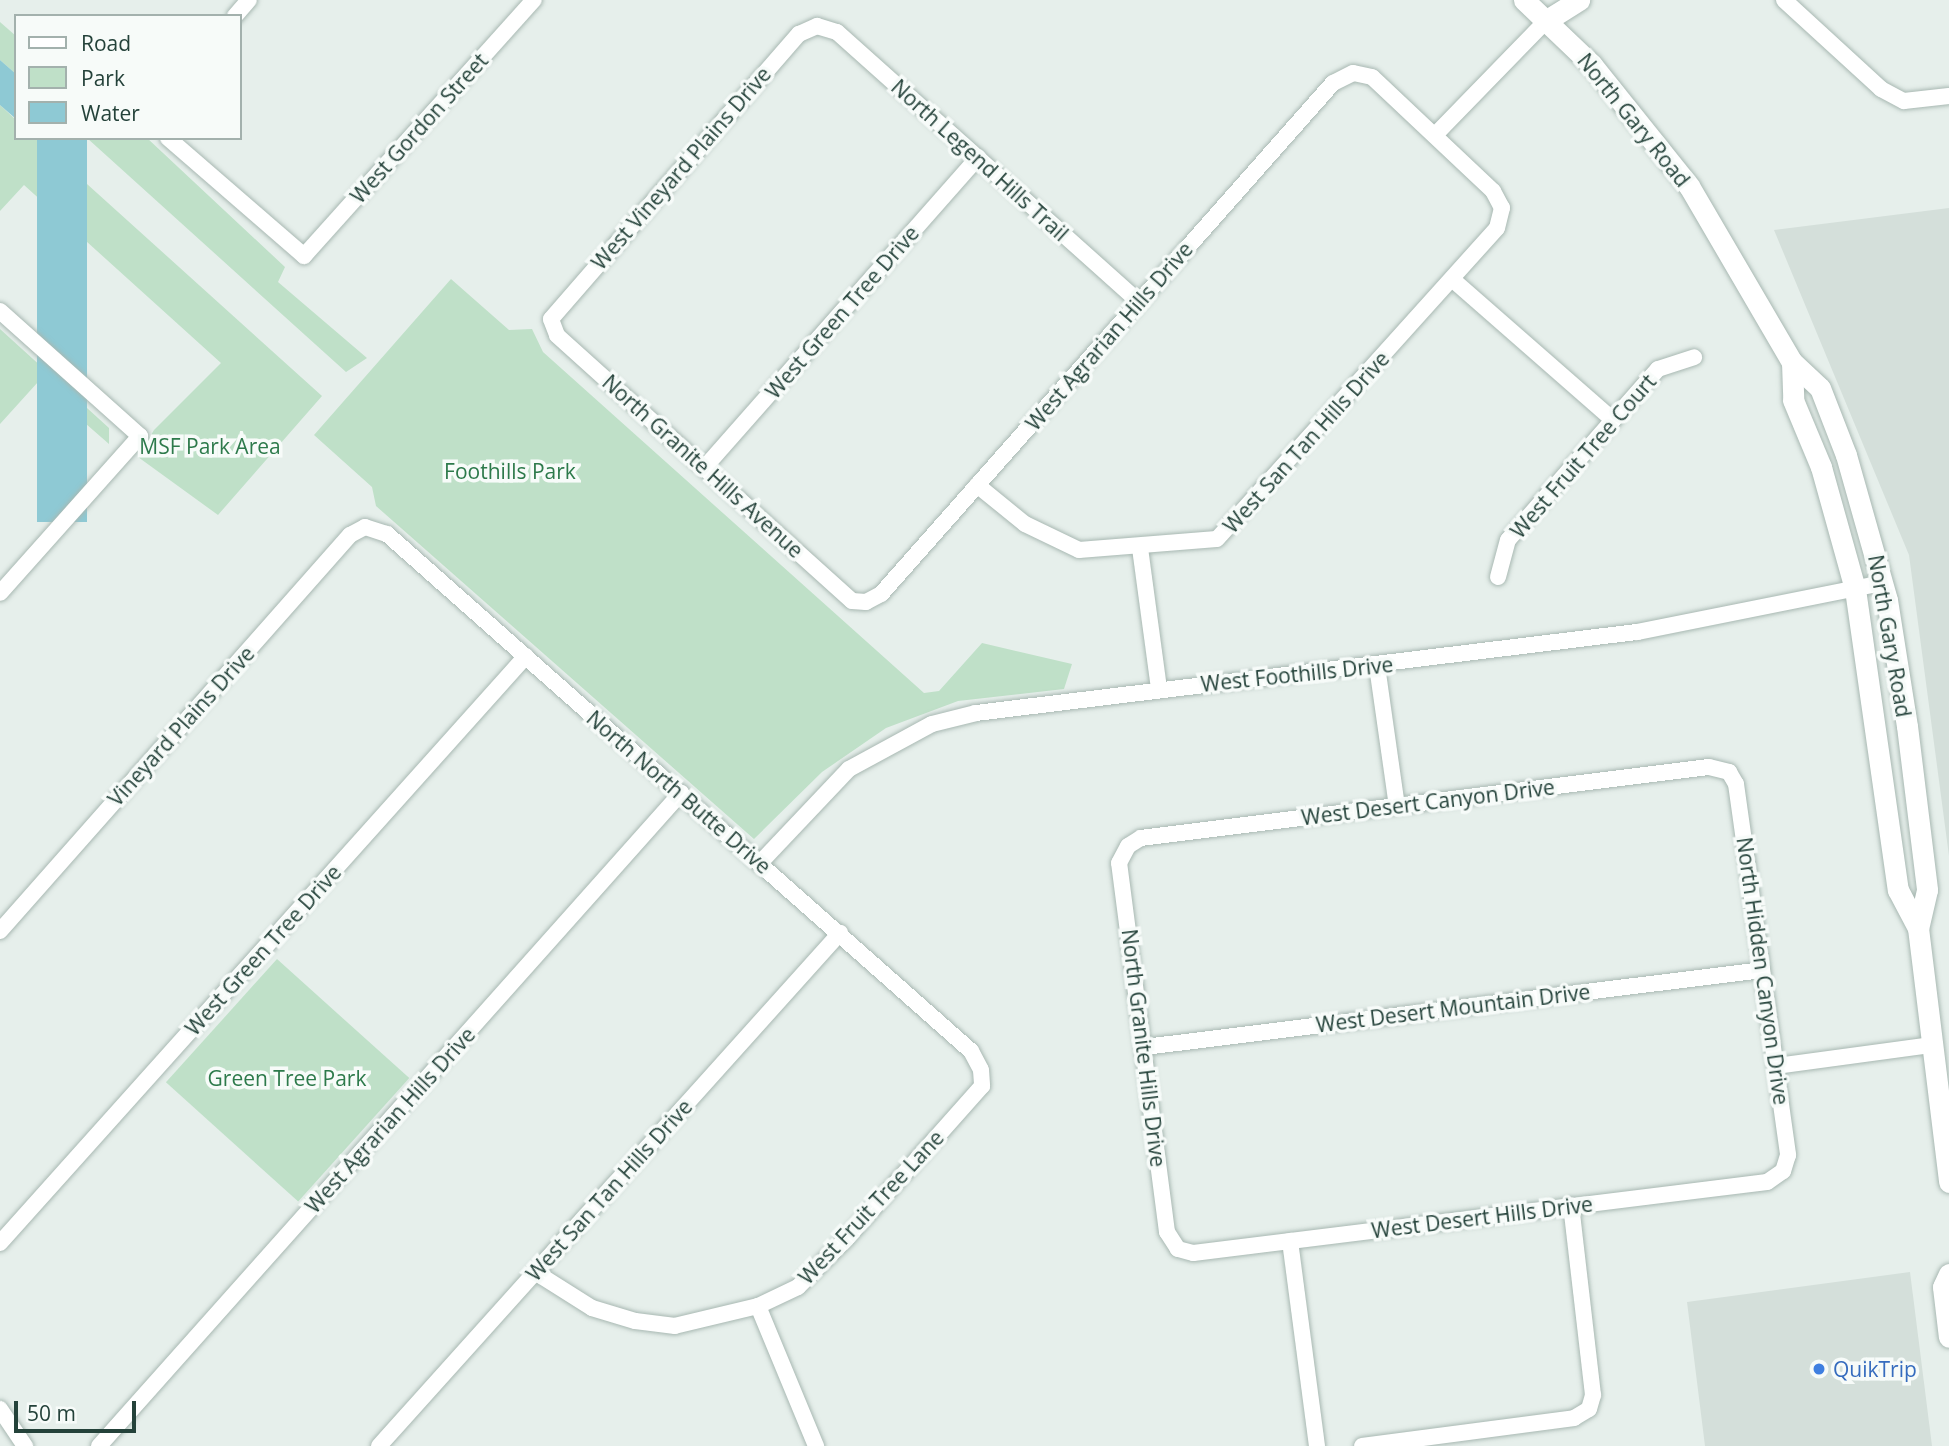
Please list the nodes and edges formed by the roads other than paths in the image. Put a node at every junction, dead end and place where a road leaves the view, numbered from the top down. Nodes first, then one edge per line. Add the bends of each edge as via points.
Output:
1 (249, 0) edge
2 (534, 0) edge
3 (1524, 0) edge
4 (1555, 0) edge
5 (1579, 0) edge
6 (1784, 0) edge
7 (236, 14) edge
8 (1547, 20) junction
9 (817, 26) joint
10 (1949, 96) edge
11 (1436, 134) junction
12 (170, 140) edge
13 (978, 158) junction
14 (1452, 279) junction
15 (1139, 302) junction
16 (0, 311) edge
17 (551, 318) joint
18 (1694, 357) dead end
19 (1792, 362) junction
20 (1613, 420) junction
21 (705, 467) junction
22 (977, 485) junction
23 (365, 527) joint
24 (1140, 548) junction
25 (1498, 577) dead end
26 (1883, 583) junction
27 (1855, 589) junction
28 (0, 593) edge
29 (866, 601) joint
30 (526, 656) junction
31 (1377, 666) junction
32 (1159, 689) junction
33 (1729, 772) joint
34 (681, 793) junction
35 (1397, 806) junction
36 (1128, 846) joint
37 (760, 863) junction
38 (1918, 928) junction
39 (0, 930) edge
40 (840, 933) junction
41 (1762, 970) junction
42 (1932, 1045) junction
43 (1145, 1047) junction
44 (1776, 1066) junction
45 (981, 1070) joint
46 (1783, 1171) joint
47 (1949, 1182) edge
48 (1571, 1205) junction
49 (1290, 1241) junction
50 (0, 1243) edge
51 (1178, 1249) joint
52 (535, 1272) junction
53 (1949, 1274) edge
54 (758, 1306) junction
55 (1947, 1308) edge
56 (1949, 1337) edge
57 (2, 1415) edge
58 (25, 1446) edge
59 (99, 1446) edge
60 (379, 1446) edge
61 (816, 1446) edge
62 (1317, 1446) edge
63 (1362, 1446) edge

1 - 7 street
2 - 12 street, West Gordon Street via 304,256
3 - 8 main road, North Gary Road
4 - 8 main road
5 - 8 main road
6 - 10 street via 1881,89 1904,101
8 - 11 street
8 - 19 main road, North Gary Road via 1664,151 1748,277
9 - 13 street, North Legend Hills Trail via 837,32
9 - 17 street, West Vineyard Plains Drive via 799,34
11 - 14 street, West San Tan Hills Drive via 1493,191 1502,208 1497,228
11 - 15 street, West Agrarian Hills Drive via 1372,77 1353,73 1333,83
13 - 15 street, North Legend Hills Trail
13 - 21 street, West Green Tree Drive
14 - 20 street
14 - 24 street, West San Tan Hills Drive via 1236,523 1217,539
15 - 22 street, West Agrarian Hills Drive
16 - 28 street via 140,436
17 - 21 street, North Granite Hills Avenue via 557,335
18 - 20 street, West Fruit Tree Court via 1658,369
19 - 26 main road, North Gary Road via 1820,388 1858,491
19 - 27 main road, North Gary Road via 1793,400 1821,467
20 - 25 street, West Fruit Tree Court via 1508,540
21 - 29 street, North Granite Hills Avenue via 852,601
22 - 24 street, West San Tan Hills Drive via 1051,540 1079,550
22 - 29 street, West Agrarian Hills Drive via 881,594
23 - 30 street, North North Butte Drive via 387,534
23 - 39 street, Vineyard Plains Drive via 350,535
24 - 32 street
26 - 27 street, West Foothills Drive
26 - 38 main road, North Gary Road via 1927,890
27 - 31 street, West Foothills Drive via 1637,632
27 - 38 main road, North Gary Road via 1898,890
30 - 34 street, North North Butte Drive
30 - 50 street, West Green Tree Drive
31 - 32 street, West Foothills Drive
31 - 35 street
32 - 37 street, West Foothills Drive via 932,724 849,769
33 - 35 street, West Desert Canyon Drive via 1709,767
33 - 41 street, North Hidden Canyon Drive via 1736,784
34 - 37 street, North North Butte Drive
34 - 59 street, West Agrarian Hills Drive
35 - 36 street, West Desert Canyon Drive via 1142,838
36 - 43 street, North Granite Hills Drive via 1119,863
37 - 40 street, North North Butte Drive
38 - 42 main road, North Gary Road
40 - 45 street, North North Butte Drive via 971,1051
40 - 52 street, West San Tan Hills Drive
41 - 43 street, West Desert Mountain Drive
41 - 44 street, North Hidden Canyon Drive
42 - 44 street
42 - 47 main road, North Gary Road
43 - 51 street, North Granite Hills Drive via 1167,1232
44 - 46 street, North Hidden Canyon Drive via 1788,1155
45 - 54 street, West Fruit Tree Lane via 982,1086 848,1237 797,1287
46 - 48 street, West Desert Hills Drive via 1767,1182
48 - 49 street, West Desert Hills Drive
48 - 63 street via 1593,1395 1589,1409 1574,1418
49 - 51 street, West Desert Hills Drive via 1192,1253
49 - 62 street
52 - 54 street, West Fruit Tree Lane via 592,1307 635,1321 675,1326
52 - 60 street, West San Tan Hills Drive
53 - 55 main road
54 - 61 street
55 - 56 main road
57 - 58 street

